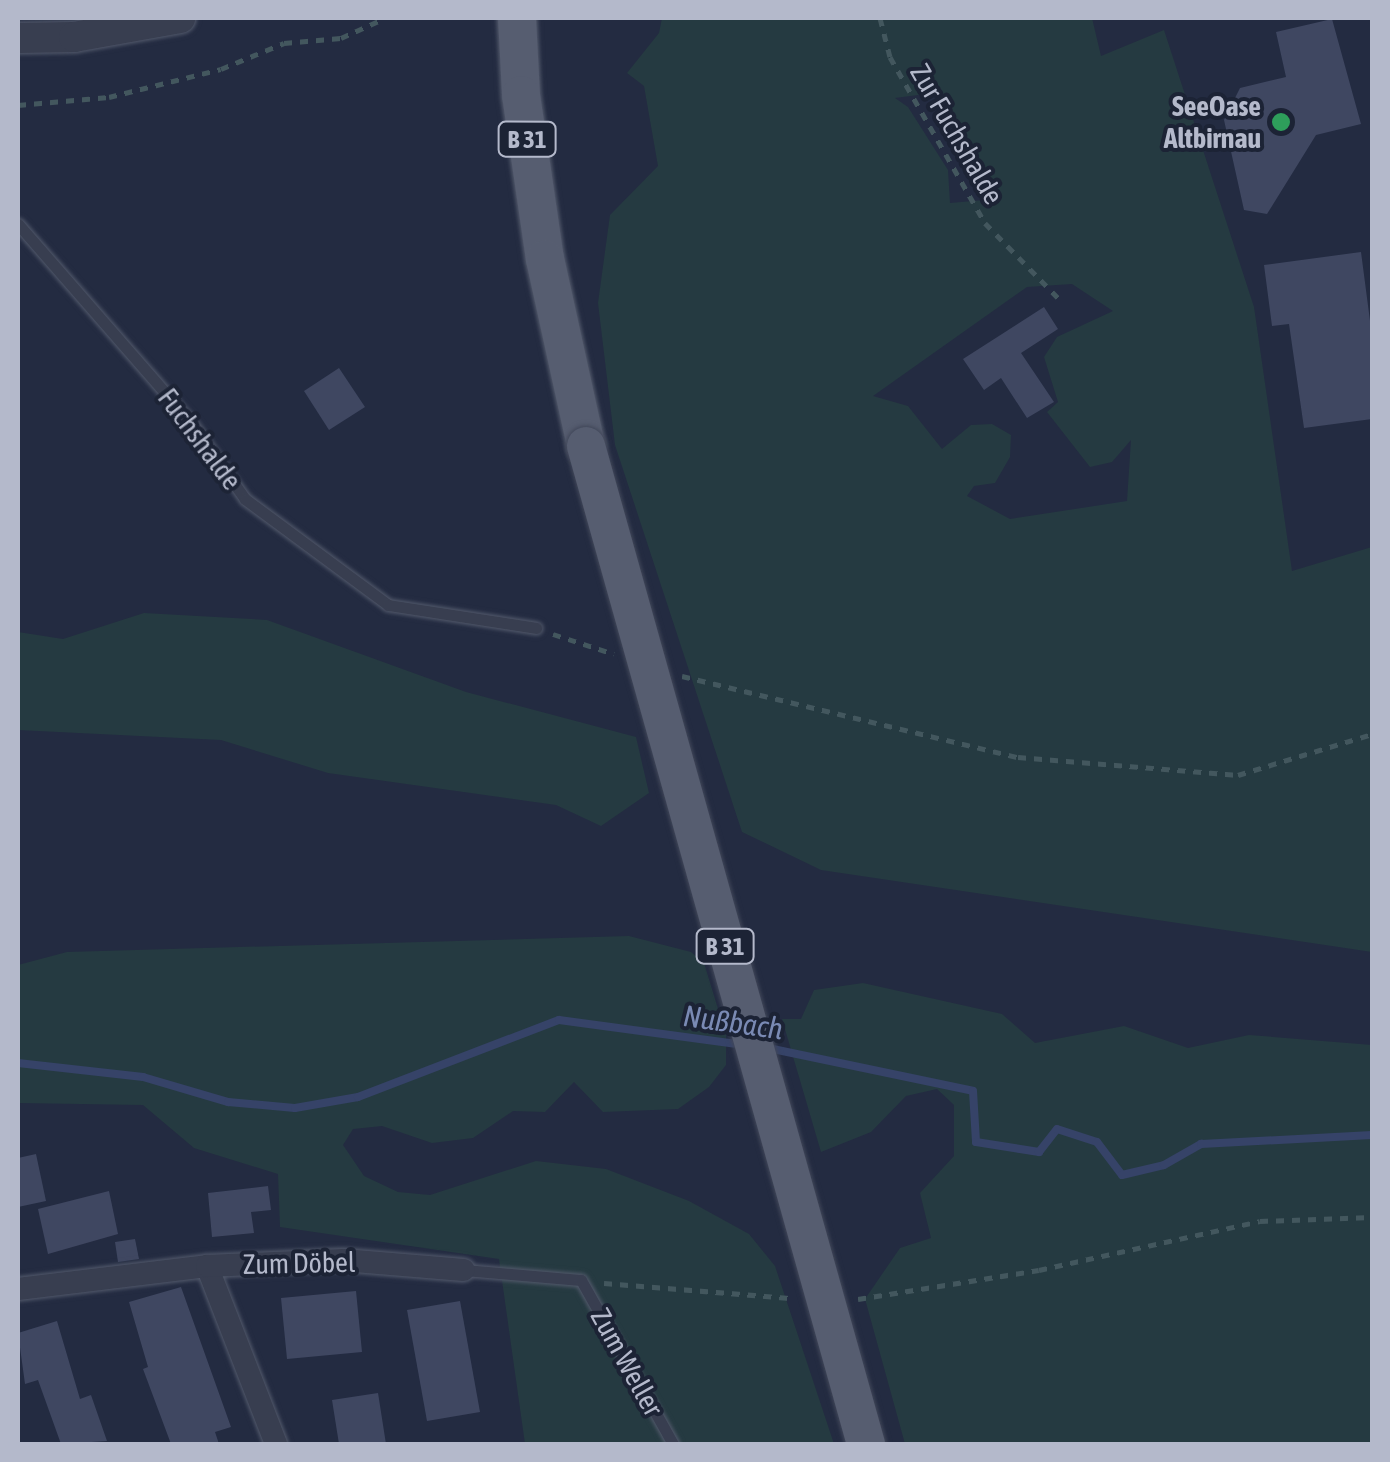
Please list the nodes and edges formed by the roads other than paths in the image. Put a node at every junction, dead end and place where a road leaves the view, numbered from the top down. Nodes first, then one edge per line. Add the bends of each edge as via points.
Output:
1 (180, 18) edge
2 (517, 18) edge
3 (18, 38) edge
4 (18, 224) edge
5 (536, 628) dead end
6 (207, 1266) junction
7 (464, 1270) joint
8 (581, 1280) joint
9 (18, 1289) edge
10 (276, 1444) edge
11 (672, 1444) edge
12 (866, 1444) edge

1 - 3 street
2 - 12 main road, B 31, bridge via 545,259 586,446
4 - 5 lane, Fuchshalde via 190,420 246,499 388,605
6 - 7 street, Zum Döbel via 343,1260
6 - 9 street, Zum Döbel
6 - 10 street
7 - 8 lane, Zum Döbel
8 - 11 lane, Zum Weller

